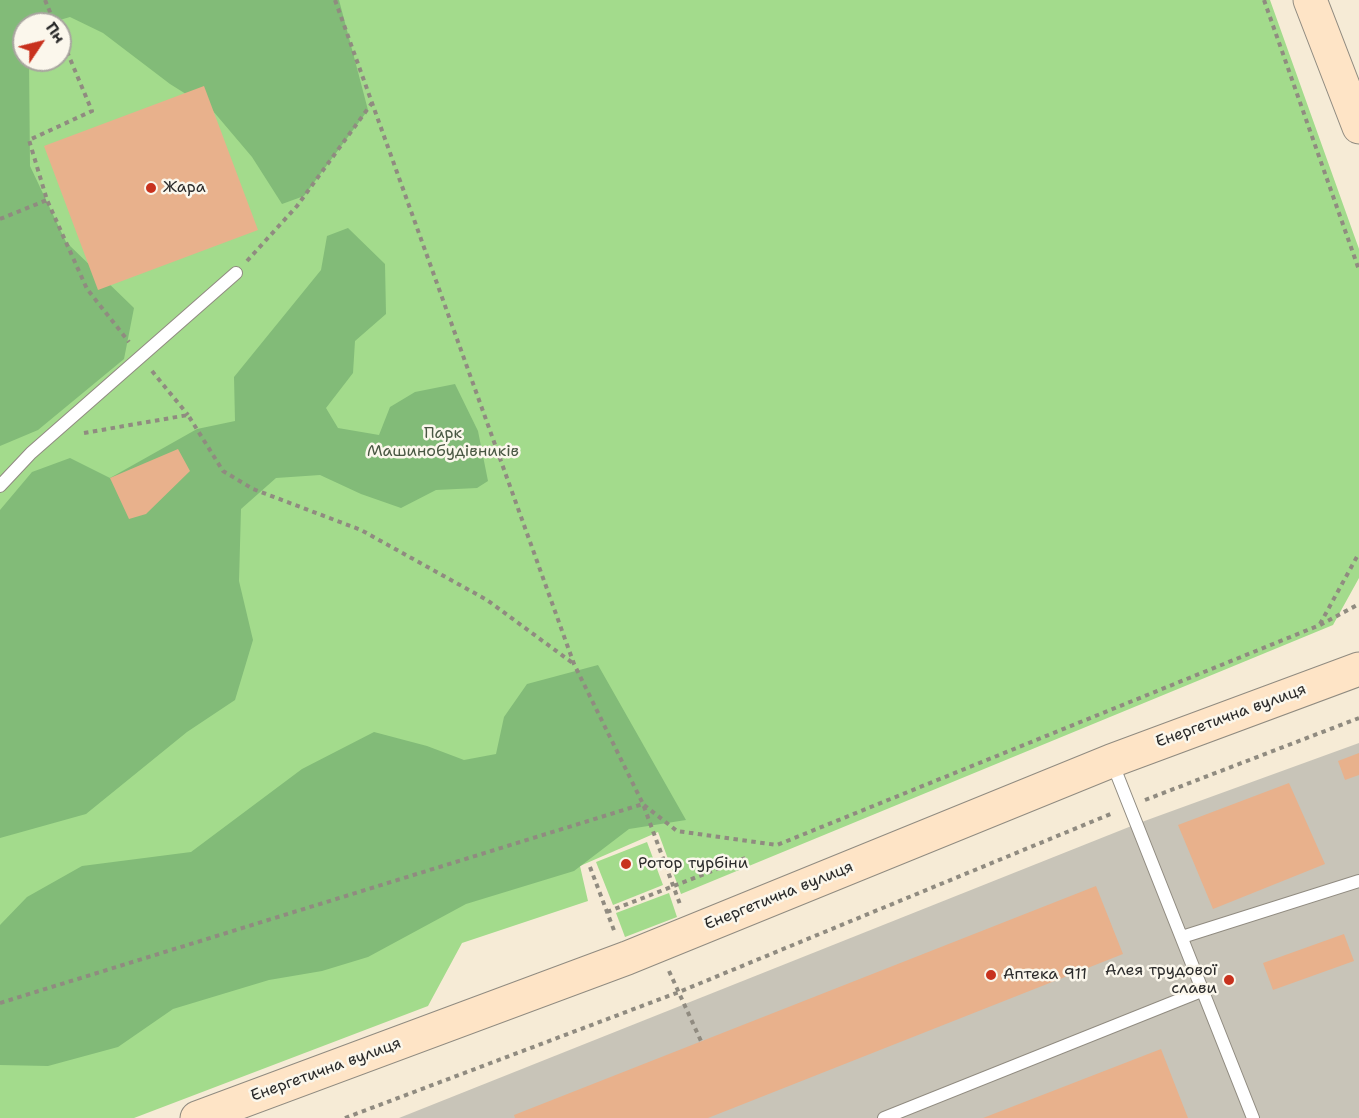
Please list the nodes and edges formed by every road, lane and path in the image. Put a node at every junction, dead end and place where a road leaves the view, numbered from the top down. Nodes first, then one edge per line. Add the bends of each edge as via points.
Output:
1 (335, 0) edge
2 (1264, 0) edge
3 (1310, 0) edge
4 (72, 64) edge
5 (372, 103) junction
6 (1359, 127) edge
7 (47, 200) junction
8 (0, 219) edge
9 (1359, 270) edge
10 (236, 273) joint
11 (141, 357) junction
12 (188, 415) junction
13 (79, 435) dead end
14 (0, 486) edge
15 (1359, 553) edge
16 (1359, 604) edge
17 (1320, 625) junction
18 (574, 664) junction
19 (1359, 669) edge
20 (1359, 718) edge
21 (1111, 761) junction
22 (643, 804) junction
23 (1129, 806) junction
24 (748, 857) dead end
25 (590, 867) dead end
26 (1359, 881) edge
27 (673, 886) junction
28 (607, 912) junction
29 (685, 918) dead end
30 (1182, 937) junction
31 (620, 944) dead end
32 (658, 946) junction
33 (1204, 990) junction
34 (679, 992) junction
35 (0, 1003) edge
36 (701, 1041) dead end
37 (199, 1118) edge
38 (345, 1118) edge
39 (884, 1118) edge
40 (1253, 1118) edge

1 - 5 path
2 - 9 path
3 - 6 street
4 - 7 path via 92,111 29,140
5 - 10 path via 297,206
5 - 18 path
7 - 8 path
7 - 11 path via 87,289
10 - 11 lane
11 - 12 path
11 - 14 lane via 31,453
12 - 13 path
12 - 18 path via 223,471 254,489 361,530 487,600
15 - 17 path
16 - 17 path
17 - 22 path via 777,845 677,831
18 - 22 path
19 - 21 street, Енергетична вулиця
20 - 23 path
21 - 23 lane
21 - 32 street, Енергетична вулиця
22 - 27 path
22 - 35 path
23 - 30 lane
23 - 34 path
24 - 27 path
25 - 28 path
26 - 30 lane
27 - 28 path
27 - 29 path
28 - 31 path
30 - 33 lane
32 - 34 path
32 - 37 street, Енергетична вулиця
33 - 39 lane
33 - 40 lane
34 - 36 path
34 - 38 path

